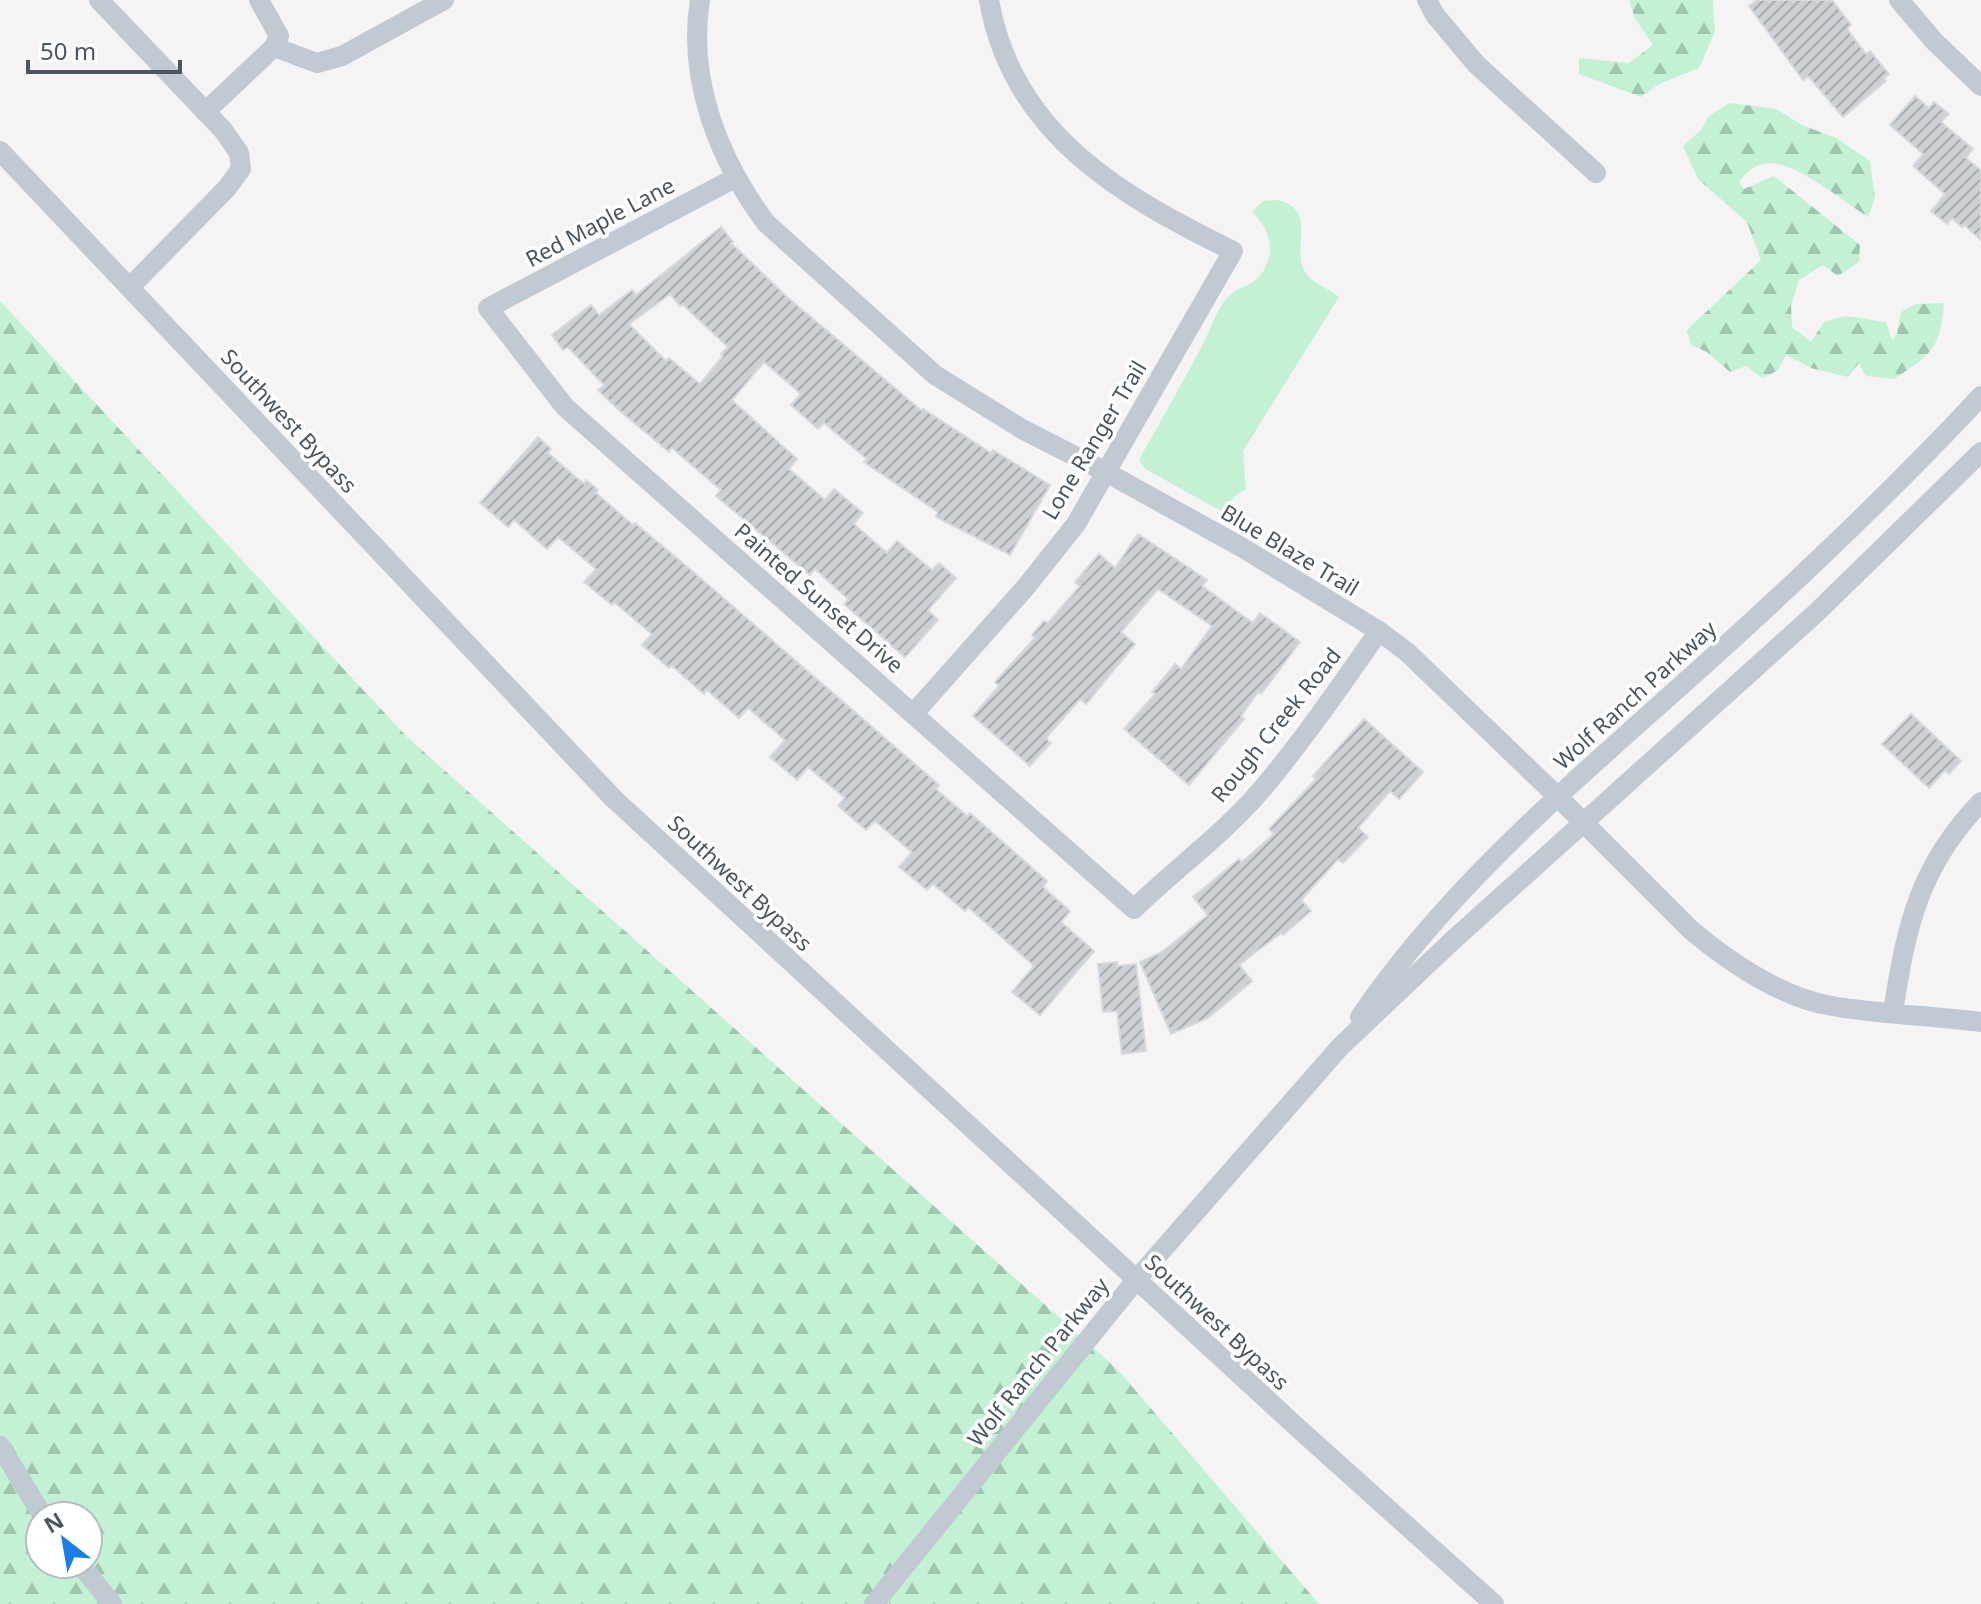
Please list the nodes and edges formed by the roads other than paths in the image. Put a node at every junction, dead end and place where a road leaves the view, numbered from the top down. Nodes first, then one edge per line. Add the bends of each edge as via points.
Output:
1 (99, 0) edge
2 (259, 0) edge
3 (444, 0) edge
4 (700, 0) edge
5 (989, 0) edge
6 (1427, 0) edge
7 (1899, 0) edge
8 (274, 47) junction
9 (1981, 86) edge
10 (205, 112) junction
11 (0, 151) edge
12 (1596, 173) dead end
13 (735, 178) junction
14 (130, 287) junction
15 (488, 308) joint
16 (1981, 396) edge
17 (1981, 452) edge
18 (1104, 471) junction
19 (1379, 631) junction
20 (914, 713) junction
21 (1558, 797) junction
22 (1981, 802) edge
23 (1584, 823) junction
24 (1134, 909) joint
25 (1893, 1012) junction
26 (1981, 1022) edge
27 (1340, 1047) junction
28 (1136, 1280) junction
29 (0, 1446) edge
30 (33, 1500) edge
31 (93, 1580) edge
32 (112, 1604) edge
33 (874, 1604) edge
34 (1494, 1604) edge

1 - 10 street
2 - 8 street via 279,36
3 - 8 street via 342,56 317,63
4 - 13 street, Blue Blaze Trail via 701,80
5 - 18 street, Lone Ranger Trail via 1002,48 1043,123 1134,198 1233,251
6 - 12 street via 1476,64
7 - 9 street
8 - 10 street
10 - 14 street via 239,153 241,169
11 - 14 street, Southwest Bypass
13 - 15 street, Red Maple Lane
13 - 18 street, Blue Blaze Trail via 766,223 935,375
14 - 28 street, Southwest Bypass via 614,799
15 - 20 street, Painted Sunset Drive via 565,407
16 - 21 street, Wolf Ranch Parkway via 1795,582
17 - 23 street, Wolf Ranch Parkway via 1816,613
18 - 19 street, Blue Blaze Trail
18 - 20 street, Lone Ranger Trail via 1076,524
19 - 21 street, Blue Blaze Trail
19 - 24 street, Rough Creek Road via 1263,788
20 - 24 street, Painted Sunset Drive
21 - 23 street, Blue Blaze Trail
21 - 27 street, Wolf Ranch Parkway via 1397,966
22 - 25 street via 1942,850 1923,885 1904,939
23 - 25 street, Blue Blaze Trail via 1691,930 1740,967 1771,985 1830,1006
23 - 27 street, Wolf Ranch Parkway
25 - 26 street, Blue Blaze Trail
27 - 28 street, Wolf Ranch Parkway
28 - 33 street, Wolf Ranch Parkway
28 - 34 street, Southwest Bypass
29 - 30 street
31 - 32 street

